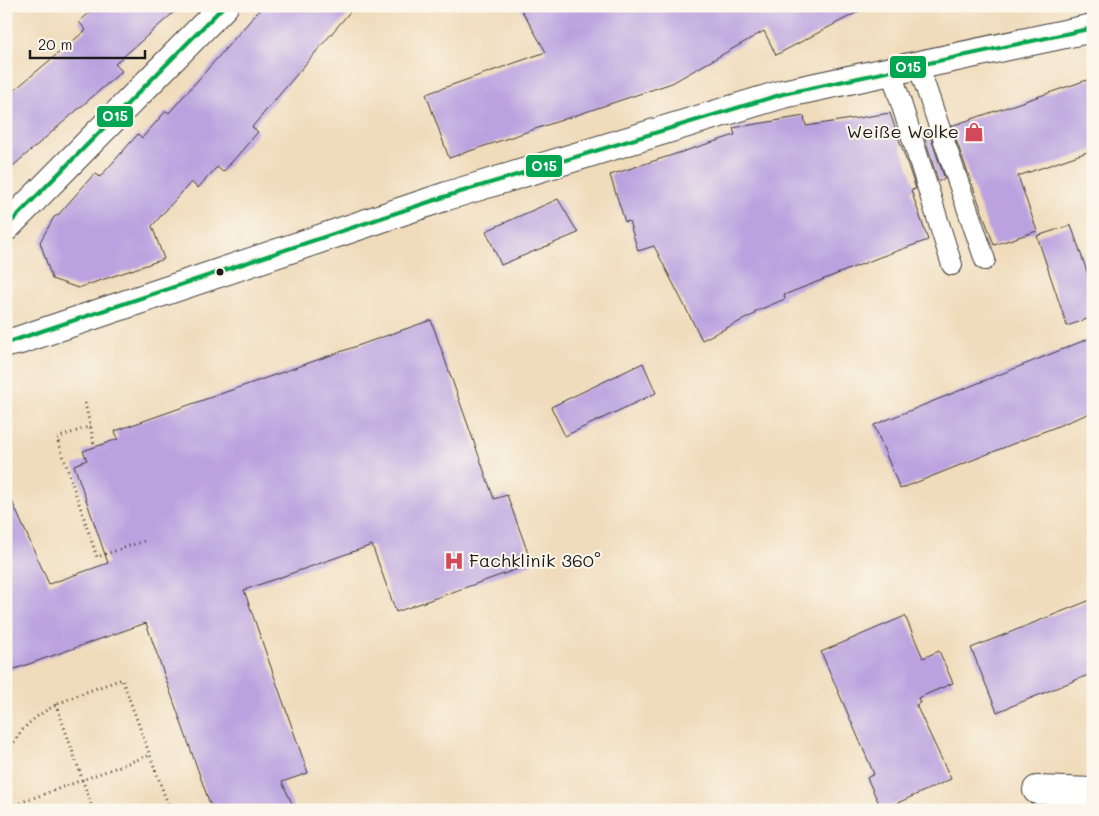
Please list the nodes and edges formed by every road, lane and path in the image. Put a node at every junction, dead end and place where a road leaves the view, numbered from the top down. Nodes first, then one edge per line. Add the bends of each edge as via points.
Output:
1 (224, 6) edge
2 (1093, 28) edge
3 (918, 65) junction
4 (891, 71) junction
5 (6, 227) edge
6 (985, 260) dead end
7 (952, 265) dead end
8 (6, 343) edge
9 (85, 403) dead end
10 (91, 426) junction
11 (95, 447) dead end
12 (147, 540) dead end
13 (56, 704) junction
14 (150, 755) junction
15 (6, 766) edge
16 (83, 781) junction
17 (1037, 790) dead end
18 (1093, 792) edge
19 (6, 808) edge
20 (93, 810) edge
21 (170, 810) edge

1 - 5 street
2 - 3 street
3 - 4 street
3 - 6 lane
4 - 7 lane
4 - 8 street via 783,94 466,190
9 - 10 path
10 - 11 path
10 - 12 path via 57,438 97,557
13 - 14 path via 122,679
13 - 15 path via 29,723 9,750
13 - 16 path
14 - 16 path
14 - 21 path
16 - 19 path
16 - 20 path
17 - 18 street

